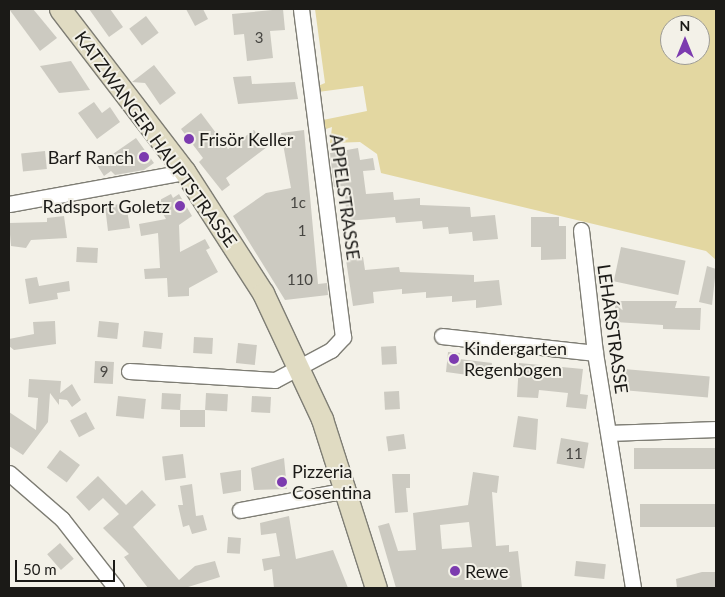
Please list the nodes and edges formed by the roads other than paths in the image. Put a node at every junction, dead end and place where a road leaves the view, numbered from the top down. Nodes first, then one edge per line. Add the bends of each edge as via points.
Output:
1 (60, 9) edge
2 (301, 9) edge
3 (185, 172) junction
4 (9, 204) edge
5 (581, 230) dead end
6 (442, 336) dead end
7 (595, 353) junction
8 (300, 367) junction
9 (129, 371) dead end
10 (716, 429) edge
11 (609, 433) junction
12 (9, 473) edge
13 (347, 490) junction
14 (240, 510) dead end
15 (116, 588) edge
16 (376, 588) edge
17 (632, 588) edge

1 - 3 main road, KATZWANGER HAUPTSTRASSE
2 - 8 street, APPELSTRASSE via 345,328 331,350
3 - 4 street
3 - 8 main road, KATZWANGER HAUPTSTRASSE via 253,274
5 - 7 street, LEHÁRSTRASSE
6 - 7 street
7 - 11 street, LEHÁRSTRASSE
8 - 9 street, APPELSTRASSE via 275,380
8 - 13 main road, KATZWANGER HAUPTSTRASSE
10 - 11 street
11 - 17 street, LEHÁRSTRASSE
12 - 15 street via 62,519
13 - 14 street
13 - 16 main road, KATZWANGER HAUPTSTRASSE

